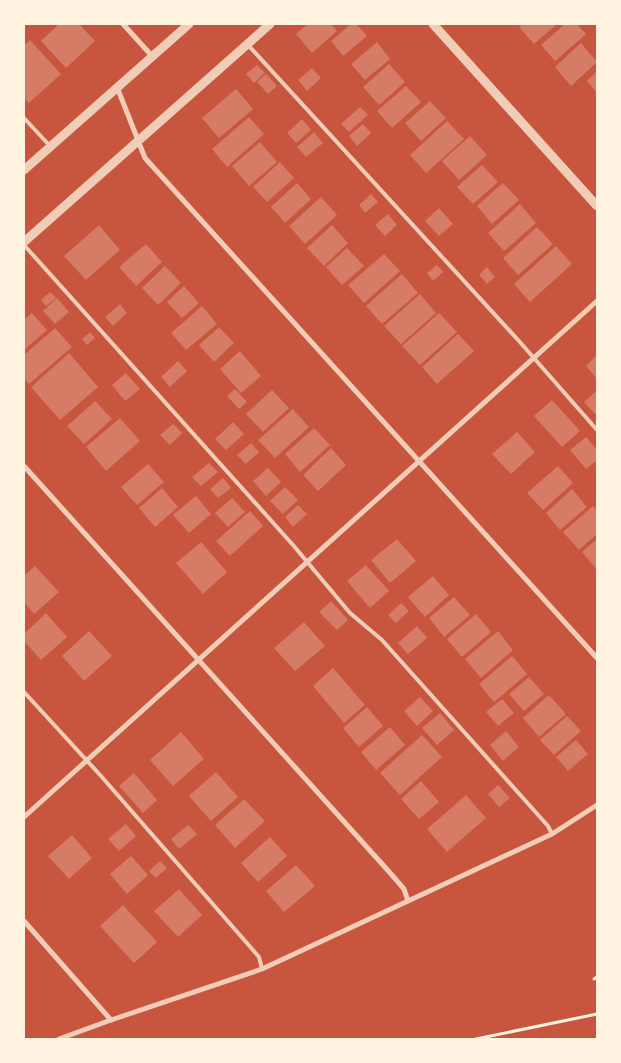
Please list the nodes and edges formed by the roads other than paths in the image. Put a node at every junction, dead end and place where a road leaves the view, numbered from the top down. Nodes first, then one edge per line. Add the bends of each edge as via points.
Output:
1 (123, 24) edge
2 (189, 24) edge
3 (270, 24) edge
4 (433, 24) edge
5 (247, 44) junction
6 (152, 56) junction
7 (118, 87) junction
8 (24, 118) edge
9 (138, 141) junction
10 (50, 146) junction
11 (24, 170) edge
12 (597, 206) edge
13 (24, 244) edge
14 (597, 301) edge
15 (534, 358) junction
16 (597, 430) edge
17 (419, 461) junction
18 (24, 466) edge
19 (307, 562) junction
20 (597, 658) edge
21 (198, 659) junction
22 (24, 692) edge
23 (86, 760) junction
24 (597, 805) edge
25 (24, 817) edge
26 (552, 834) junction
27 (408, 901) junction
28 (24, 921) edge
29 (262, 969) junction
30 (111, 1020) junction
31 (59, 1039) edge

1 - 6 street
2 - 6 street
3 - 5 street
4 - 12 street
5 - 9 street
5 - 15 lane
6 - 7 street
7 - 9 street
7 - 10 street
8 - 10 lane
9 - 13 street
9 - 17 street via 145,158
10 - 11 street
13 - 19 lane
14 - 15 street
15 - 16 lane
15 - 17 street
17 - 19 street
17 - 20 street
18 - 21 street
19 - 21 street
19 - 26 lane via 350,613 382,640
21 - 23 street
21 - 27 street via 404,889
22 - 23 lane
23 - 25 street
23 - 29 lane via 259,957
24 - 26 street
26 - 27 street
27 - 29 street
28 - 30 street
29 - 30 street
30 - 31 street

